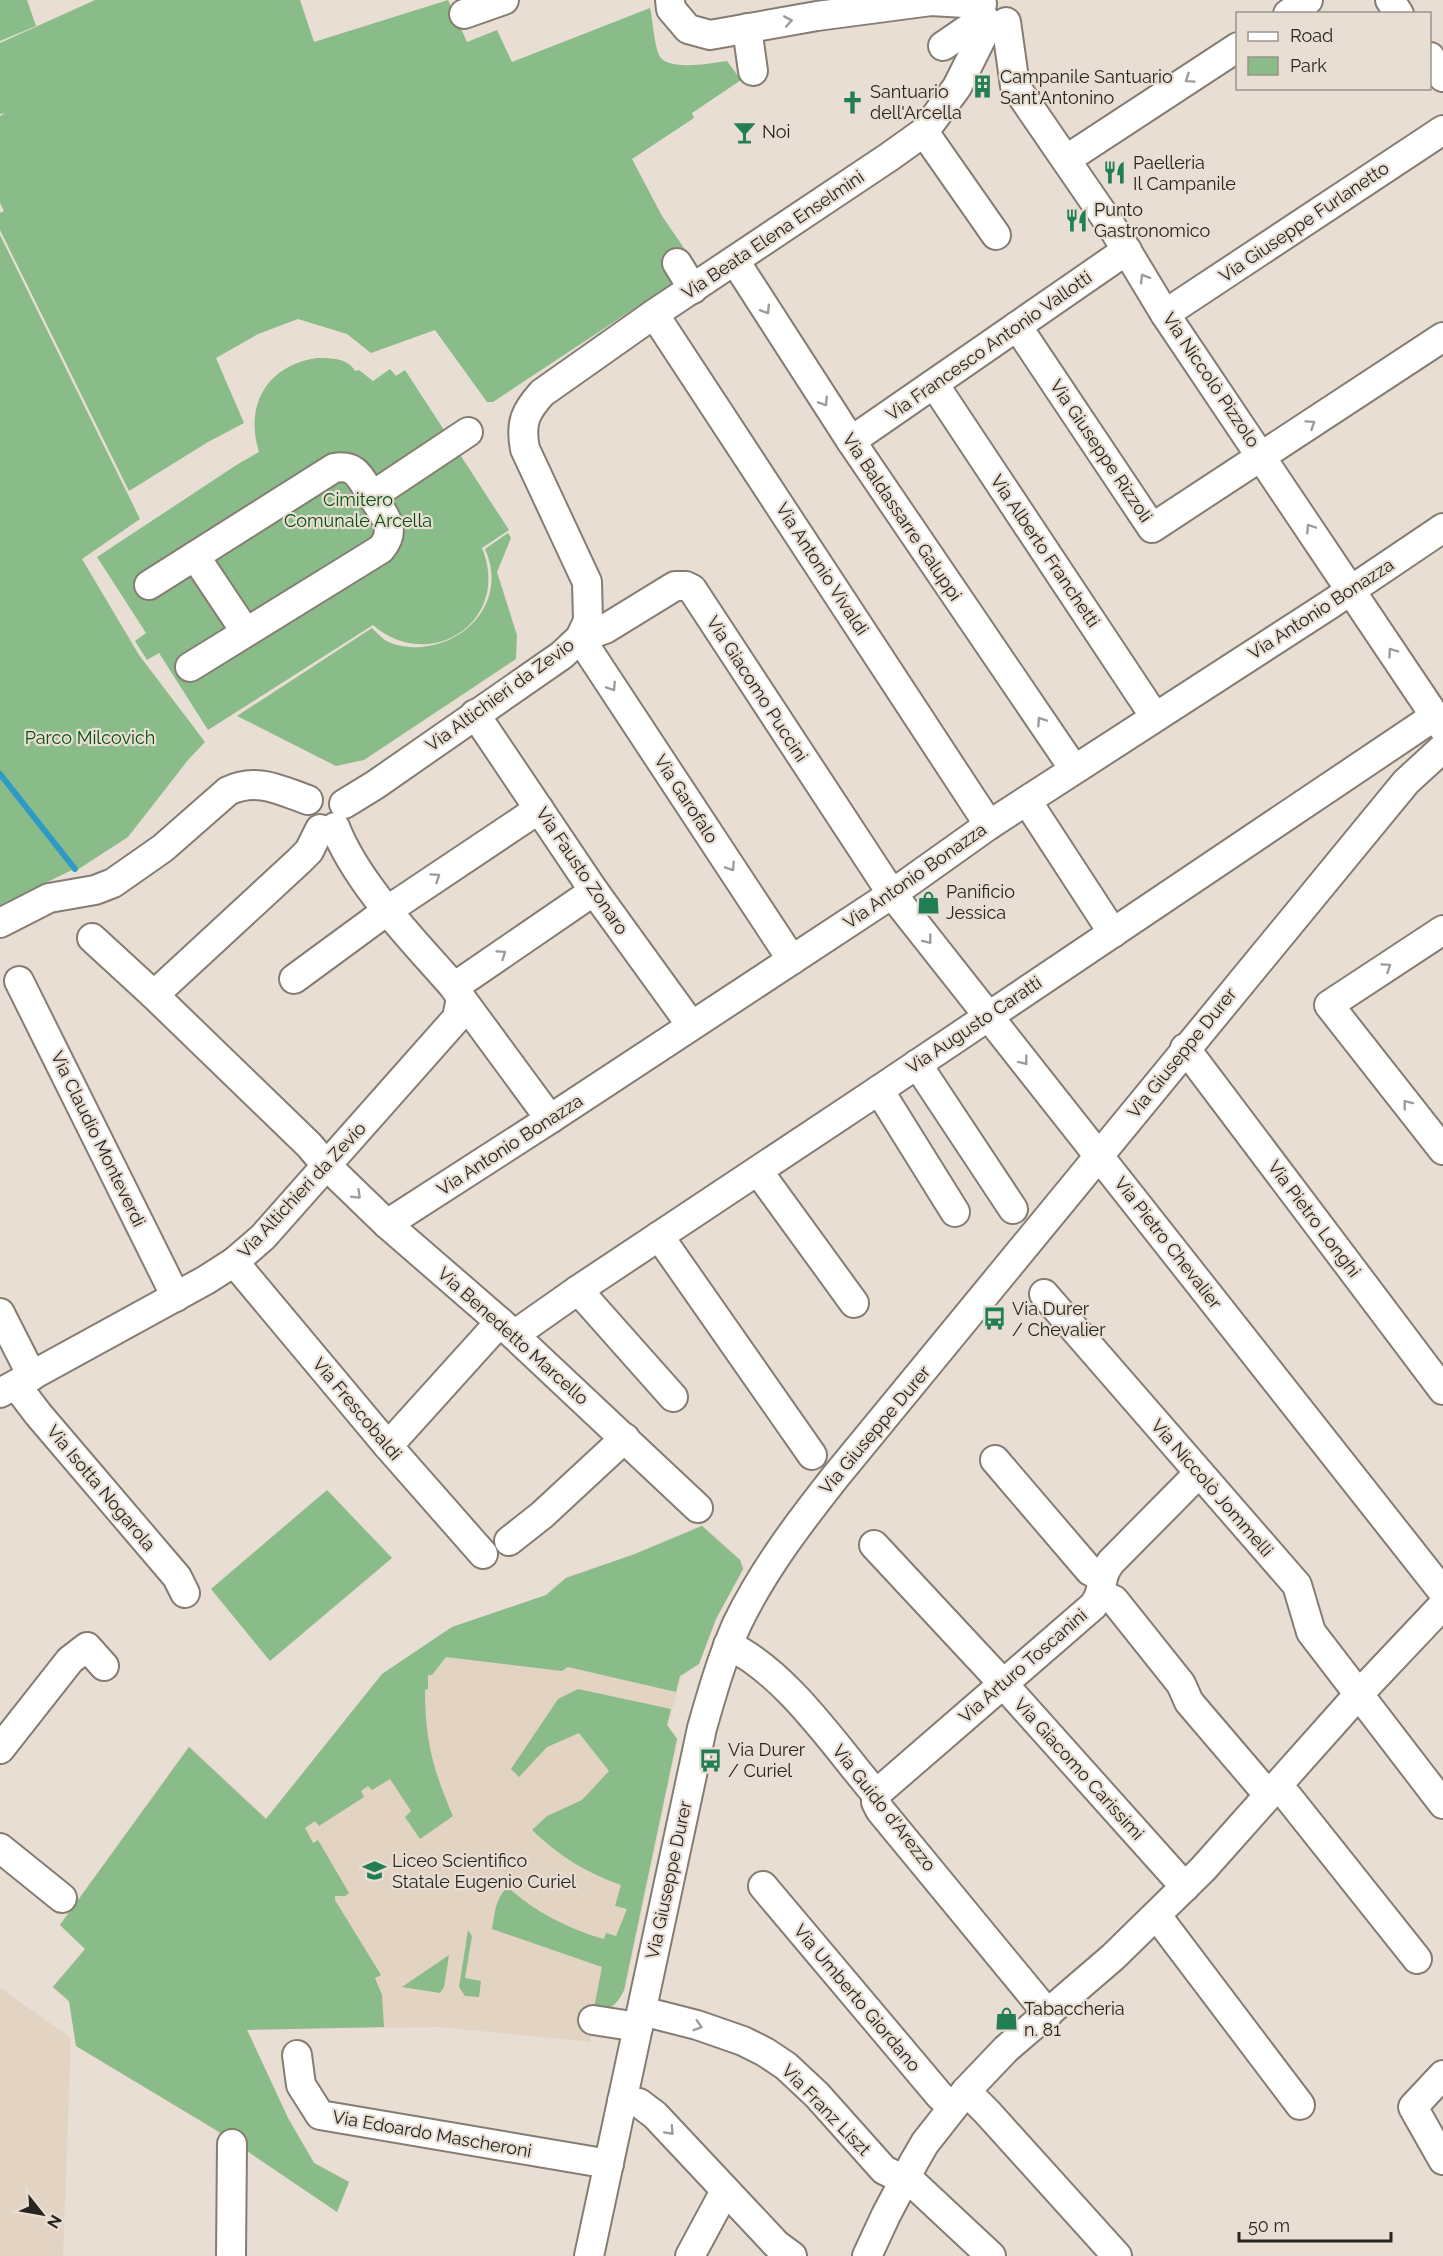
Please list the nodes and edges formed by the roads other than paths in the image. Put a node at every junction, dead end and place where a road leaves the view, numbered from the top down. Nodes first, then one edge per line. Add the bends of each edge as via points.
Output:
1 (504, 0) edge
2 (670, 0) edge
3 (1308, 0) edge
4 (992, 11) edge
5 (1291, 12) edge
6 (464, 14) dead end
7 (747, 28) junction
8 (943, 46) dead end
9 (1236, 48) edge
10 (1431, 59) edge
11 (753, 71) dead end
12 (1443, 77) edge
13 (930, 124) junction
14 (1443, 130) edge
15 (1067, 159) junction
16 (996, 235) dead end
17 (1127, 250) junction
18 (735, 261) junction
19 (677, 263) dead end
20 (693, 289) junction
21 (654, 314) junction
22 (1166, 314) junction
23 (1017, 326) junction
24 (1443, 337) edge
25 (934, 384) junction
26 (524, 418) joint
27 (468, 432) dead end
28 (850, 441) junction
29 (1263, 457) junction
30 (372, 496) junction
31 (1443, 528) edge
32 (195, 556) junction
33 (149, 585) dead end
34 (1350, 590) junction
35 (245, 632) junction
36 (580, 638) junction
37 (190, 667) dead end
38 (475, 714) junction
39 (1155, 717) junction
40 (1439, 722) edge
41 (1443, 748) edge
42 (1074, 769) junction
43 (1027, 801) junction
44 (539, 808) junction
45 (333, 820) junction
46 (989, 825) junction
47 (594, 891) junction
48 (892, 894) junction
49 (388, 910) junction
50 (0, 923) edge
51 (1113, 933) junction
52 (1441, 935) edge
53 (92, 938) dead end
54 (792, 960) junction
55 (294, 979) dead end
56 (19, 981) dead end
57 (458, 993) junction
58 (154, 994) junction
59 (988, 1015) junction
60 (692, 1025) junction
61 (1185, 1048) junction
62 (916, 1064) junction
63 (879, 1090) junction
64 (550, 1119) junction
65 (1443, 1150) edge
66 (1098, 1157) junction
67 (327, 1166) junction
68 (758, 1171) junction
69 (1013, 1209) dead end
70 (955, 1212) dead end
71 (387, 1224) junction
72 (659, 1236) junction
73 (234, 1262) junction
74 (578, 1290) junction
75 (1044, 1294) dead end
76 (176, 1297) junction
77 (854, 1303) dead end
78 (0, 1313) edge
79 (507, 1329) junction
80 (16, 1385) edge
81 (1443, 1390) edge
82 (673, 1397) dead end
83 (625, 1438) junction
84 (388, 1446) junction
85 (813, 1455) dead end
86 (995, 1460) dead end
87 (1199, 1473) junction
88 (698, 1508) dead end
89 (509, 1541) dead end
90 (874, 1545) dead end
91 (483, 1554) dead end
92 (1102, 1585) junction
93 (1443, 1592) edge
94 (185, 1593) dead end
95 (1443, 1605) edge
96 (728, 1645) junction
97 (104, 1666) dead end
98 (1004, 1684) junction
99 (1358, 1695) junction
100 (0, 1749) edge
101 (1274, 1790) junction
102 (876, 1794) junction
103 (1443, 1804) edge
104 (0, 1848) edge
105 (763, 1886) dead end
106 (1185, 1887) junction
107 (62, 1898) dead end
108 (1157, 1916) junction
109 (1417, 1959) dead end
110 (1048, 2014) junction
111 (640, 2019) junction
112 (593, 2020) dead end
113 (297, 2055) dead end
114 (1443, 2075) edge
115 (959, 2099) junction
116 (622, 2101) junction
117 (1300, 2105) dead end
118 (232, 2144) dead end
119 (1443, 2160) edge
120 (609, 2164) junction
121 (904, 2181) junction
122 (725, 2191) junction
123 (872, 2254) edge
124 (231, 2256) edge
125 (589, 2256) edge
126 (690, 2256) edge
127 (792, 2256) edge
128 (991, 2256) edge
129 (1117, 2256) edge

1 - 6 street
2 - 7 street via 671,9 688,29 710,35
3 - 5 street
7 -> 4 street via 931,1
4 - 8 street
4 - 13 street, Via Beata Elena Enselmini via 957,87
4 - 15 street, Via Niccolò Pizzolo via 1016,86
7 - 11 street
9 -> 15 street
10 - 12 street
13 - 16 street
13 - 18 street, Via Beata Elena Enselmini
14 - 22 street, Via Giuseppe Furlanetto
15 - 17 street, Via Niccolò Pizzolo
22 -> 17 street, Via Niccolò Pizzolo
17 - 23 street, Via Francesco Antonio Vallotti
18 - 20 street, Via Beata Elena Enselmini
18 -> 28 street, Via Baldassarre Galuppi
19 - 20 street
20 - 21 street, Via Beata Elena Enselmini
21 - 26 street, Via Beata Elena Enselmini via 542,393
21 - 46 street, Via Antonio Vivaldi
22 - 29 street, Via Niccolò Pizzolo
23 - 25 street, Via Francesco Antonio Vallotti
23 - 29 street, Via Giuseppe Rizzoli via 1152,528
29 -> 24 street
25 - 28 street, Via Francesco Antonio Vallotti
25 - 39 street, Via Alberto Franchetti
26 - 36 street, Via Altichieri da Zevio via 525,449 587,582 588,621
27 - 30 street
42 -> 28 street, Via Baldassarre Galuppi
34 -> 29 street, Via Niccolò Pizzolo
30 - 32 street via 352,468 334,468
30 - 35 street via 390,531 381,549
31 - 34 street, Via Antonio Bonazza
32 - 33 street
32 - 35 street
34 - 39 street, Via Antonio Bonazza
40 -> 34 street, Via Niccolò Pizzolo
35 - 37 street
36 - 38 street, Via Altichieri da Zevio via 562,655
36 - 48 street, Via Giacomo Puccini via 604,629 675,586 692,589
36 -> 54 street, Via Garofalo
38 - 44 street, Via Fausto Zonaro
38 - 45 street, Via Altichieri da Zevio
39 - 42 street, Via Antonio Bonazza
40 - 51 street, Via Augusto Caratti
41 - 61 street, Via Giuseppe Durer via 1406,782
42 - 43 street, Via Antonio Bonazza
43 - 46 street, Via Antonio Bonazza
43 - 51 street
44 - 47 street, Via Fausto Zonaro
49 -> 44 street
45 - 49 street via 339,839
45 - 50 street via 308,819 308,800 262,784 239,785 163,848 113,883 49,898
45 - 58 street via 299,861
46 - 48 street, Via Antonio Bonazza
57 -> 47 street
47 - 60 street, Via Fausto Zonaro
48 - 54 street, Via Antonio Bonazza
48 -> 59 street, Via Pietro Chevalier
49 - 55 street
49 - 57 street
51 - 59 street, Via Augusto Caratti
65 -> 52 street via 1329,1005
53 - 58 street, Via Benedetto Marcello
54 - 60 street, Via Antonio Bonazza
56 - 76 street, Via Claudio Monteverdi
57 - 64 street
57 - 67 street, Via Altichieri da Zevio via 457,1018
58 - 67 street, Via Benedetto Marcello
59 - 62 street, Via Augusto Caratti
59 -> 66 street, Via Pietro Chevalier
60 - 64 street, Via Antonio Bonazza
61 - 66 street, Via Giuseppe Durer
61 - 81 street, Via Pietro Longhi
62 - 63 street, Via Augusto Caratti
62 - 69 street
63 - 68 street, Via Augusto Caratti
63 - 70 street
64 - 71 street, Via Antonio Bonazza
66 - 93 street, Via Pietro Chevalier
66 - 96 street, Via Giuseppe Durer via 797,1524 760,1581
67 -> 71 street, Via Benedetto Marcello
67 - 73 street, Via Altichieri da Zevio via 263,1237
68 - 72 street, Via Augusto Caratti
68 - 77 street
71 - 79 street, Via Benedetto Marcello
72 - 74 street, Via Augusto Caratti
72 - 85 street
73 - 76 street, Via Altichieri da Zevio
73 - 84 street, Via Frescobaldi
74 - 79 street, Via Augusto Caratti
74 - 82 street
75 - 87 street, Via Niccolò Jommelli
76 - 80 street, Via Altichieri da Zevio
78 - 80 street, Via Isotta Nogarola
79 - 83 street, Via Benedetto Marcello
79 - 84 street, Via Augusto Caratti
80 - 94 street, Via Isotta Nogarola via 177,1577
83 - 88 street, Via Benedetto Marcello
83 - 89 street
84 - 91 street, Via Frescobaldi
86 - 92 street
87 - 92 street, Via Arturo Toscanini via 1110,1562
87 - 99 street, Via Niccolò Jommelli via 1297,1585 1311,1632
90 - 98 street, Via Giacomo Carissimi
92 - 98 street, Via Arturo Toscanini via 1093,1606
92 - 101 street via 1181,1684 1189,1702 1259,1784
95 - 99 street
96 - 102 street, Via Guido d'Arezzo via 778,1681
96 - 111 street, Via Giuseppe Durer via 702,1728
97 - 100 street via 87,1647 70,1660
98 - 102 street, Via Arturo Toscanini
98 - 106 street, Via Giacomo Carissimi
99 - 101 street
99 - 103 street, Via Niccolò Jommelli
101 - 106 street
101 - 109 street via 1288,1797
102 - 110 street, Via Guido d'Arezzo via 880,1810
104 - 107 street
105 - 115 street, Via Umberto Giordano via 940,2096
106 - 108 street
108 - 110 street
108 - 117 street
110 - 115 street via 1006,2049
111 - 112 street, Via Franz Liszt
111 - 116 street, Via Giuseppe Durer
111 -> 121 street, Via Franz Liszt via 697,2025 765,2052 817,2095 884,2170
113 - 120 street, Via Edoardo Mascheroni via 301,2085 320,2115
114 - 119 street via 1413,2107
115 - 121 street via 925,2143
115 - 129 street, Via Umberto Giordano via 987,2112
116 - 120 street, Via Giuseppe Durer
116 -> 122 street via 639,2103 655,2115
118 - 124 street
120 - 125 street, Via Giuseppe Durer
121 - 123 street
121 - 128 street, Via Franz Liszt via 915,2185
122 - 126 street
122 - 127 street

